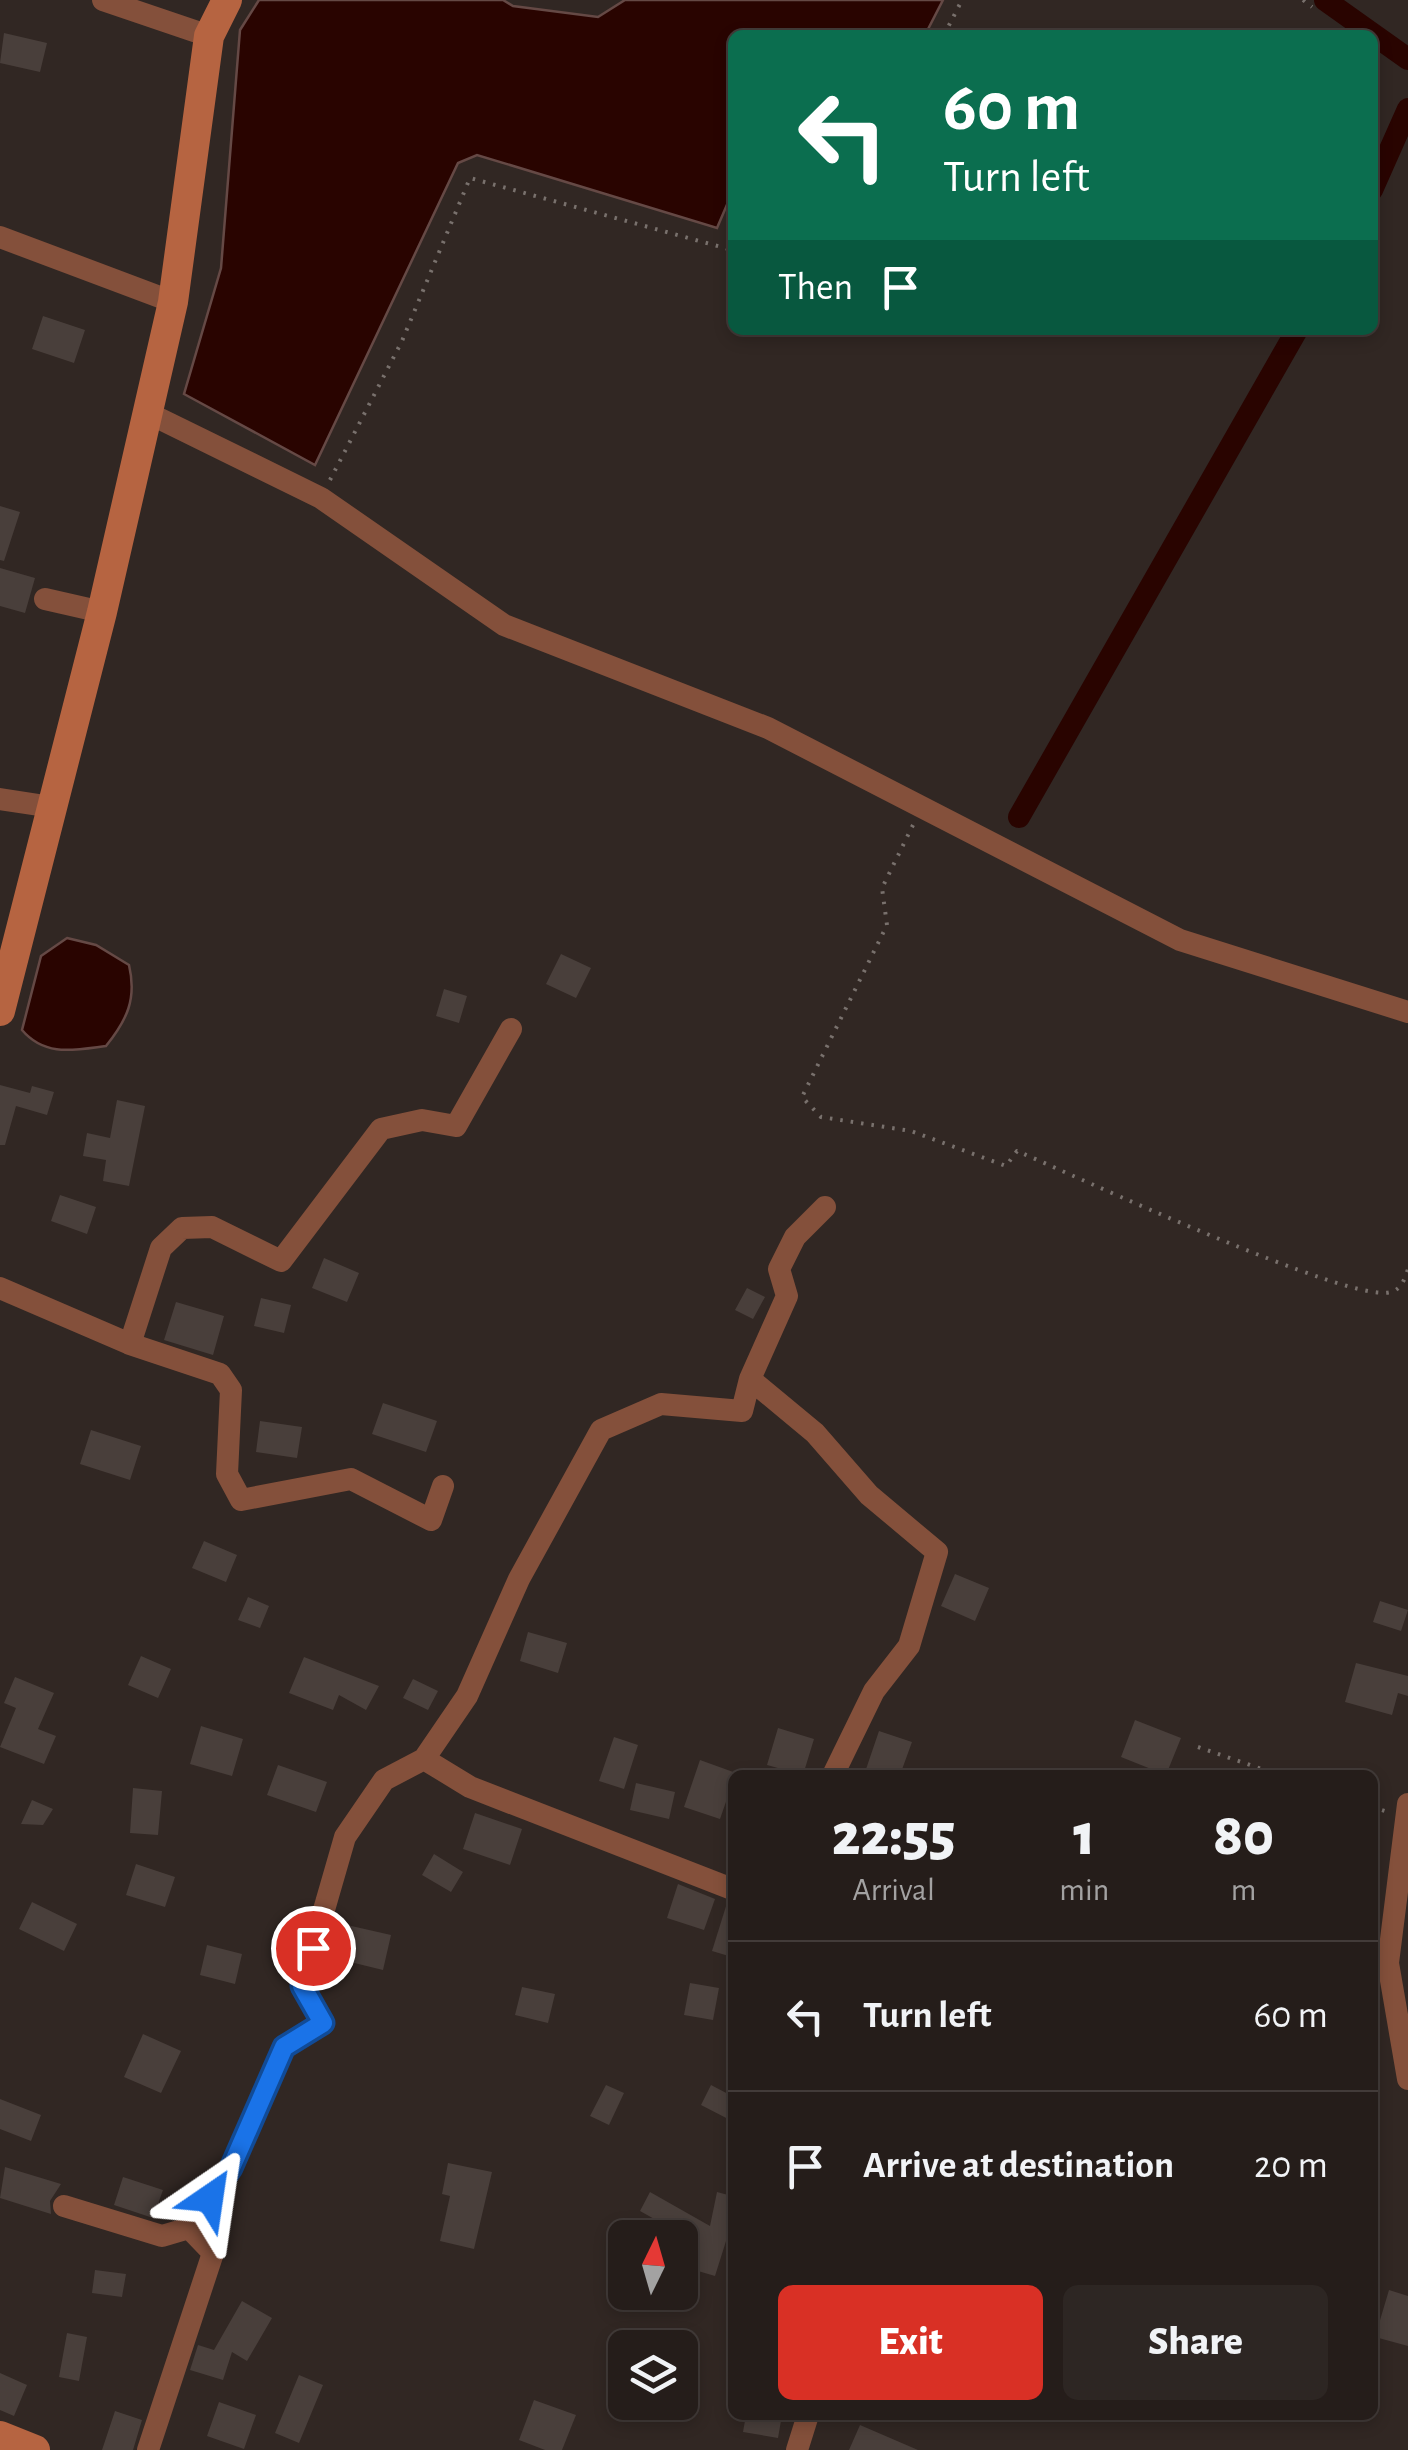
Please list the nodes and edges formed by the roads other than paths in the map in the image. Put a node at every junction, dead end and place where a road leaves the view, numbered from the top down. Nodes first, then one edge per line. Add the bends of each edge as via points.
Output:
1 (102, 0) edge
2 (227, 0) edge
3 (209, 36) junction
4 (0, 237) edge
5 (172, 302) junction
6 (148, 413) junction
7 (46, 598) dead end
8 (102, 612) junction
9 (0, 799) edge
10 (52, 808) junction
11 (0, 1011) edge
12 (1408, 1012) edge
13 (511, 1030) dead end
14 (826, 1208) dead end
15 (0, 1288) edge
16 (130, 1344) junction
17 (750, 1379) junction
18 (443, 1486) dead end
19 (424, 1759) junction
20 (835, 1770) edge
21 (1408, 1804) edge
22 (728, 1888) edge
23 (1408, 2078) edge
24 (64, 2206) dead end
25 (189, 2228) junction
26 (806, 2420) edge
27 (0, 2436) edge
28 (35, 2450) edge
29 (148, 2450) edge
30 (797, 2450) edge

1 - 3 street
2 - 3 street
3 - 5 street
4 - 5 street
5 - 6 street
6 - 8 street
6 - 12 street via 321,498 504,625 768,728 1180,940
7 - 8 street
8 - 10 street
9 - 10 street
10 - 11 street
13 - 16 street via 456,1126 422,1120 381,1129 282,1261 212,1228 182,1228 161,1248
14 - 17 street via 796,1237 779,1268 786,1296
15 - 16 street
16 - 18 street via 220,1374 231,1390 228,1474 241,1500 352,1479 431,1520
17 - 19 street via 742,1412 662,1404 602,1430 519,1578 466,1696
17 - 20 street via 815,1432 869,1496 937,1552 909,1646 874,1690
19 - 22 street via 470,1787
19 - 25 street via 384,1780 345,1837 302,1986 323,2023 284,2047 231,2168
21 - 23 street via 1388,1963
24 - 25 street via 162,2236
25 - 29 street via 213,2252 210,2272
26 - 30 street
27 - 28 street

